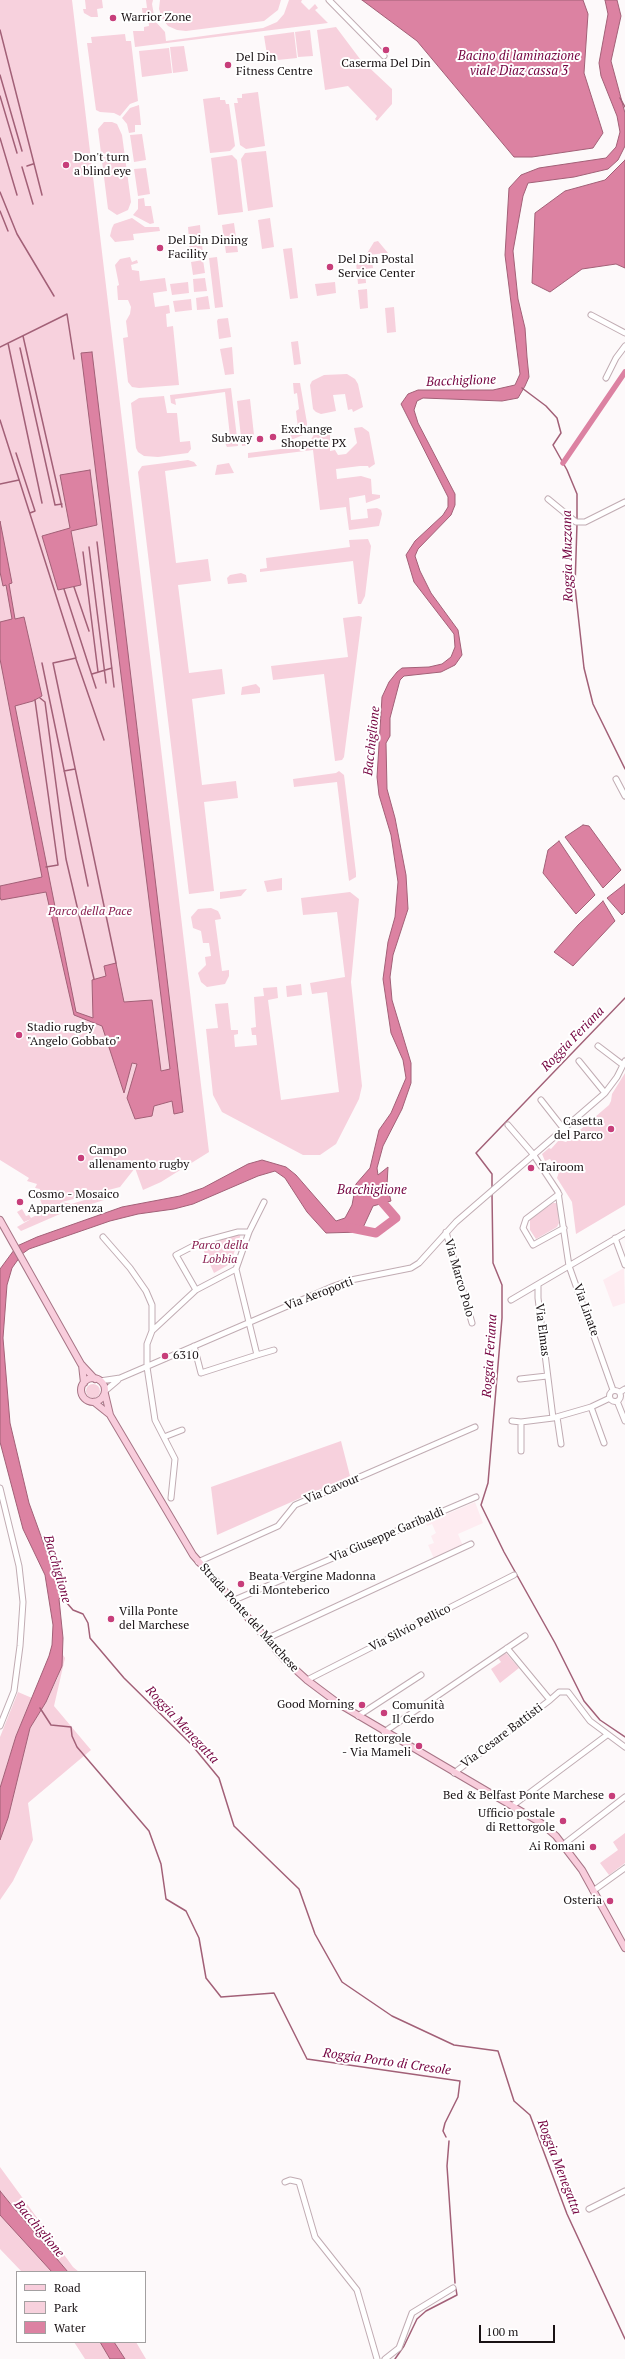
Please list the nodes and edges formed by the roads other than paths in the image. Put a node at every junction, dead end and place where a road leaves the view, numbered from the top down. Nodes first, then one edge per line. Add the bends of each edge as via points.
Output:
1 (329, 0) edge
2 (384, 56) dead end
3 (591, 315) dead end
4 (625, 333) edge
5 (625, 346) edge
6 (606, 378) dead end
7 (548, 500) dead end
8 (625, 502) edge
9 (616, 779) dead end
10 (625, 796) edge
11 (598, 1046) dead end
12 (579, 1061) dead end
13 (624, 1063) edge
14 (605, 1093) junction
15 (541, 1100) dead end
16 (508, 1125) dead end
17 (563, 1128) junction
18 (534, 1154) junction
19 (559, 1194) junction
20 (264, 1202) dead end
21 (0, 1215) edge
22 (1, 1221) edge
23 (564, 1228) junction
24 (249, 1232) junction
25 (446, 1232) junction
26 (625, 1233) edge
27 (103, 1237) dead end
28 (615, 1238) junction
29 (625, 1265) edge
30 (569, 1266) junction
31 (236, 1269) junction
32 (538, 1285) junction
33 (196, 1290) junction
34 (511, 1300) dead end
35 (249, 1322) junction
36 (472, 1324) dead end
37 (152, 1331) junction
38 (194, 1346) junction
39 (274, 1350) dead end
40 (257, 1355) junction
41 (82, 1364) junction
42 (147, 1367) junction
43 (547, 1376) junction
44 (120, 1378) junction
45 (520, 1379) dead end
46 (98, 1380) junction
47 (84, 1383) junction
48 (625, 1389) edge
49 (613, 1390) junction
50 (620, 1392) junction
51 (105, 1393) junction
52 (610, 1398) junction
53 (618, 1401) junction
54 (94, 1402) junction
55 (591, 1407) junction
56 (110, 1415) junction
57 (555, 1418) junction
58 (512, 1421) dead end
59 (625, 1421) edge
60 (521, 1422) junction
61 (475, 1427) dead end
62 (182, 1430) dead end
63 (164, 1438) junction
64 (604, 1443) dead end
65 (561, 1444) dead end
66 (521, 1451) dead end
67 (0, 1488) edge
68 (476, 1497) dead end
69 (171, 1498) dead end
70 (470, 1544) dead end
71 (198, 1562) junction
72 (514, 1575) dead end
73 (232, 1601) junction
74 (525, 1636) dead end
75 (266, 1639) junction
76 (507, 1648) junction
77 (421, 1676) dead end
78 (307, 1680) junction
79 (550, 1700) junction
80 (358, 1716) junction
81 (0, 1726) edge
82 (384, 1732) junction
83 (607, 1735) junction
84 (625, 1747) edge
85 (454, 1773) junction
86 (625, 1797) edge
87 (512, 1806) junction
88 (564, 1844) junction
89 (625, 1868) edge
90 (593, 1891) junction
91 (625, 1934) edge
92 (619, 1938) junction
93 (625, 1948) edge
94 (285, 2182) dead end
95 (625, 2191) edge
96 (590, 2209) dead end
97 (453, 2288) dead end
98 (377, 2359) edge
99 (385, 2359) edge

1 - 2 street
3 - 4 street
5 - 6 street
7 - 8 street via 576,522 585,522
9 - 10 street
11 - 13 street, Via Aeroporti
12 - 14 street
13 - 14 street, Via Aeroporti
14 - 17 street, Via Aeroporti
15 - 17 street
16 - 18 street
17 - 18 street, Via Aeroporti
18 - 19 street, Via Linate
18 - 25 street, Via Aeroporti
19 - 23 street, Via Linate
19 - 23 street via 526,1219 523,1228 533,1245
20 - 24 street
21 - 22 main road, Strada Ponte del Marchese
22 - 41 main road, Strada Ponte del Marchese
23 - 30 street, Via Linate
24 - 31 street
24 - 33 street via 238,1232 201,1242 176,1255
25 - 35 street, Via Aeroporti via 411,1268 351,1280
25 - 36 street, Via Marco Polo
26 - 28 street, Via Elmas
27 - 37 street via 146,1291 153,1313
28 - 29 street
28 - 30 street, Via Elmas
30 - 32 street, Via Elmas
30 - 49 street, Via Linate
31 - 33 street
31 - 35 street
32 - 34 street, Via Elmas
32 - 43 street, Via Elmas
33 - 37 street
35 - 38 street, Via Aeroporti
35 - 40 street
37 - 42 street via 147,1344
38 - 40 street via 201,1372
38 - 42 street, Via Aeroporti
39 - 40 street
41 - 46 main road, Strada Ponte del Marchese
41 - 47 main road, Strada Ponte del Marchese
42 - 44 street, Via Aeroporti
42 - 63 street via 155,1420
43 - 45 street
43 - 57 street, Via Elmas
44 - 46 street, Via Aeroporti
44 - 51 street, Via Aeroporti
46 - 47 main road
46 - 51 main road, Strada Ponte del Marchese
47 - 54 main road, Strada Ponte del Marchese via 83,1396
48 - 50 street
49 - 50 street
49 - 52 street
50 - 53 street via 621,1397
51 - 54 main road via 100,1400
51 - 56 main road, Strada Ponte del Marchese
52 - 53 street via 612,1401
52 - 55 street
53 - 59 street
54 - 56 main road, Strada Ponte del Marchese
55 - 57 street
55 - 64 street
56 - 71 main road, Strada Ponte del Marchese
57 - 60 street
57 - 65 street, Via Elmas
58 - 60 street
60 - 66 street
61 - 71 street, Via Cavour via 295,1505 278,1526
62 - 63 street
63 - 69 street via 175,1460
67 - 81 street via 20,1566 23,1602 14,1691
68 - 73 street, Via Giuseppe Garibaldi
70 - 75 street
71 - 73 main road, Strada Ponte del Marchese
72 - 78 street, Via Silvio Pellico
73 - 75 main road, Strada Ponte del Marchese
74 - 76 street
75 - 78 main road, Strada Ponte del Marchese
76 - 79 street
76 - 82 street
77 - 80 street
78 - 80 main road, Strada Ponte del Marchese
79 - 83 street, Via Cesare Battisti via 560,1692 568,1692 585,1717
79 - 85 street, Via Cesare Battisti
80 - 82 main road, Strada Ponte del Marchese
82 - 85 main road, Strada Ponte del Marchese
83 - 84 street
83 - 87 street
85 - 87 main road, Strada Ponte del Marchese
86 - 88 street
87 - 88 main road, Strada Ponte del Marchese via 541,1823
88 - 90 main road, Strada Ponte del Marchese
89 - 90 street
90 - 92 main road, Strada Ponte del Marchese
91 - 92 street
92 - 93 main road, Strada Ponte del Marchese
94 - 98 street via 299,2182 315,2237 357,2290
95 - 96 street
97 - 99 street via 412,2313 399,2348

